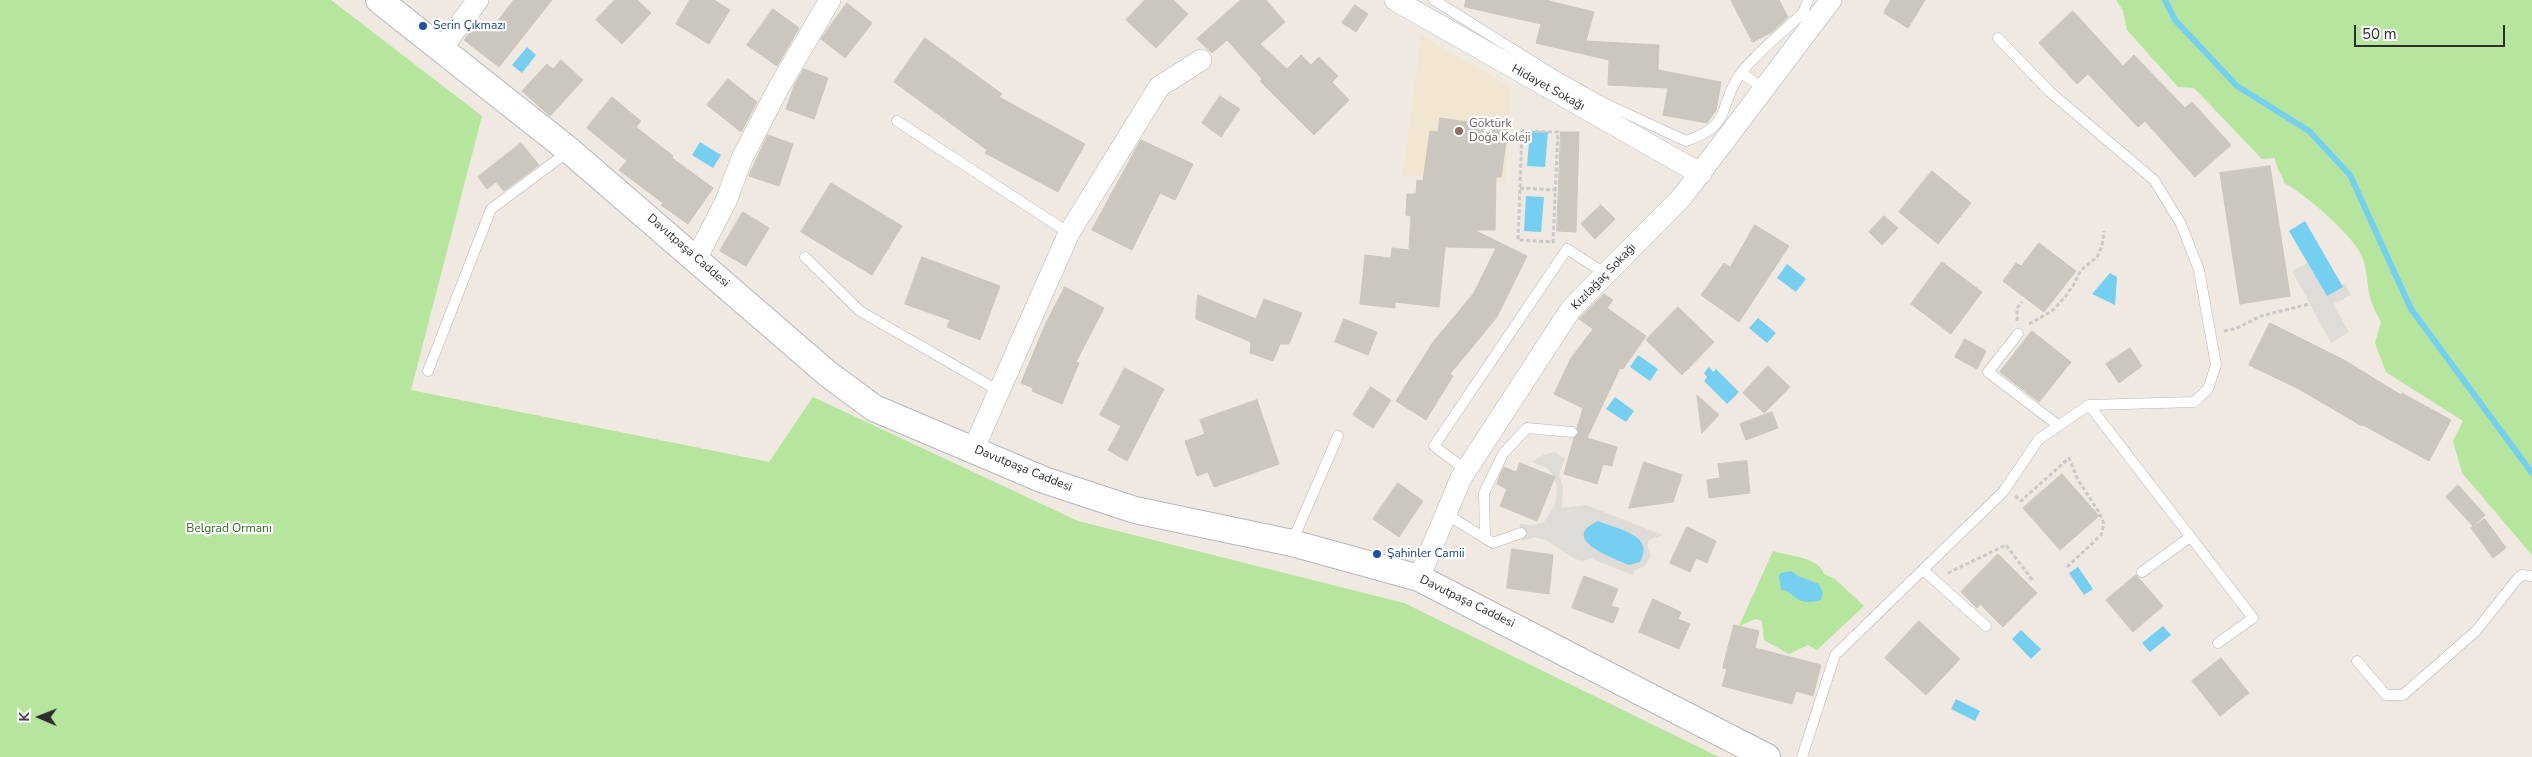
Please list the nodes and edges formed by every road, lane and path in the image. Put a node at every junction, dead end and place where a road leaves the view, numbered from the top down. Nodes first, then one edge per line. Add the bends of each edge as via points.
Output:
1 (379, 0) edge
2 (478, 0) edge
3 (830, 0) edge
4 (1395, 0) edge
5 (1434, 0) edge
6 (1808, 0) edge
7 (1831, 2) edge
8 (1998, 38) dead end
9 (441, 49) junction
10 (1201, 60) dead end
11 (1741, 73) junction
12 (1765, 90) junction
13 (897, 121) dead end
14 (570, 151) junction
15 (1701, 174) junction
16 (1520, 188) junction
17 (1556, 190) junction
18 (2104, 232) dead end
19 (1069, 233) junction
20 (805, 258) dead end
21 (696, 259) junction
22 (1606, 274) junction
23 (2310, 304) dead end
24 (2025, 326) dead end
25 (2212, 333) junction
26 (2018, 334) dead end
27 (428, 371) dead end
28 (999, 391) junction
29 (2088, 406) junction
30 (2059, 426) junction
31 (1572, 432) dead end
32 (1338, 436) dead end
33 (973, 450) junction
34 (1466, 470) junction
35 (2005, 488) junction
36 (1446, 514) junction
37 (1521, 533) dead end
38 (1484, 537) junction
39 (2190, 537) junction
40 (1292, 543) junction
41 (2066, 568) dead end
42 (1923, 570) junction
43 (2142, 572) dead end
44 (2532, 576) edge
45 (1419, 578) junction
46 (1934, 580) junction
47 (2033, 581) dead end
48 (1986, 626) dead end
49 (2218, 644) dead end
50 (2357, 661) dead end
51 (1767, 757) edge
52 (1802, 757) edge

1 - 9 street, Davutpaşa Caddesi
2 - 9 street
3 - 21 street via 742,158 726,201
4 - 15 street, Hidayet Sokağı
5 - 11 lane via 1606,104 1686,141 1703,135 1719,123
6 - 11 lane via 1803,13
7 - 12 street, Kızılağaç Sokağı
8 - 25 lane via 2050,92 2154,180 2181,224 2199,270
9 - 14 street, Davutpaşa Caddesi
10 - 19 street via 1160,87
11 - 12 lane
12 - 15 street, Kızılağaç Sokağı
13 - 19 lane
14 - 21 street, Davutpaşa Caddesi
14 - 27 lane via 490,209
15 - 22 street, Kızılağaç Sokağı
16 - 17 path
16 - 17 path via 1518,240 1553,242
16 - 17 path via 1522,131 1558,132
18 - 24 path via 2102,246 2096,256 2081,270 2065,297 2052,311
19 - 28 street
20 - 28 lane via 860,311
21 - 33 street, Davutpaşa Caddesi via 848,390 874,408
22 - 34 street, Kızılağaç Sokağı via 1572,308
22 - 34 lane via 1568,249 1434,446
23 - 25 path
25 - 29 lane via 2216,365 2208,390 2194,402
26 - 30 lane via 1988,372
28 - 33 street
29 - 30 lane
29 - 39 lane
30 - 35 lane via 2039,439
31 - 38 lane via 1526,428 1503,454 1484,493
32 - 40 lane
33 - 40 street, Davutpaşa Caddesi via 1044,480 1135,510
34 - 36 street, Kızılağaç Sokağı
35 - 41 path via 2021,501 2069,458 2104,524 2101,535
35 - 42 lane
36 - 38 lane
36 - 45 street, Kızılağaç Sokağı
37 - 38 lane via 1493,543
39 - 43 lane
39 - 49 lane via 2253,618
40 - 45 street, Davutpaşa Caddesi
42 - 46 lane
42 - 52 lane via 1835,655
44 - 50 lane via 2518,578 2476,631 2402,695 2386,695
45 - 51 street, Davutpaşa Caddesi
46 - 47 path via 2006,545
46 - 48 lane

